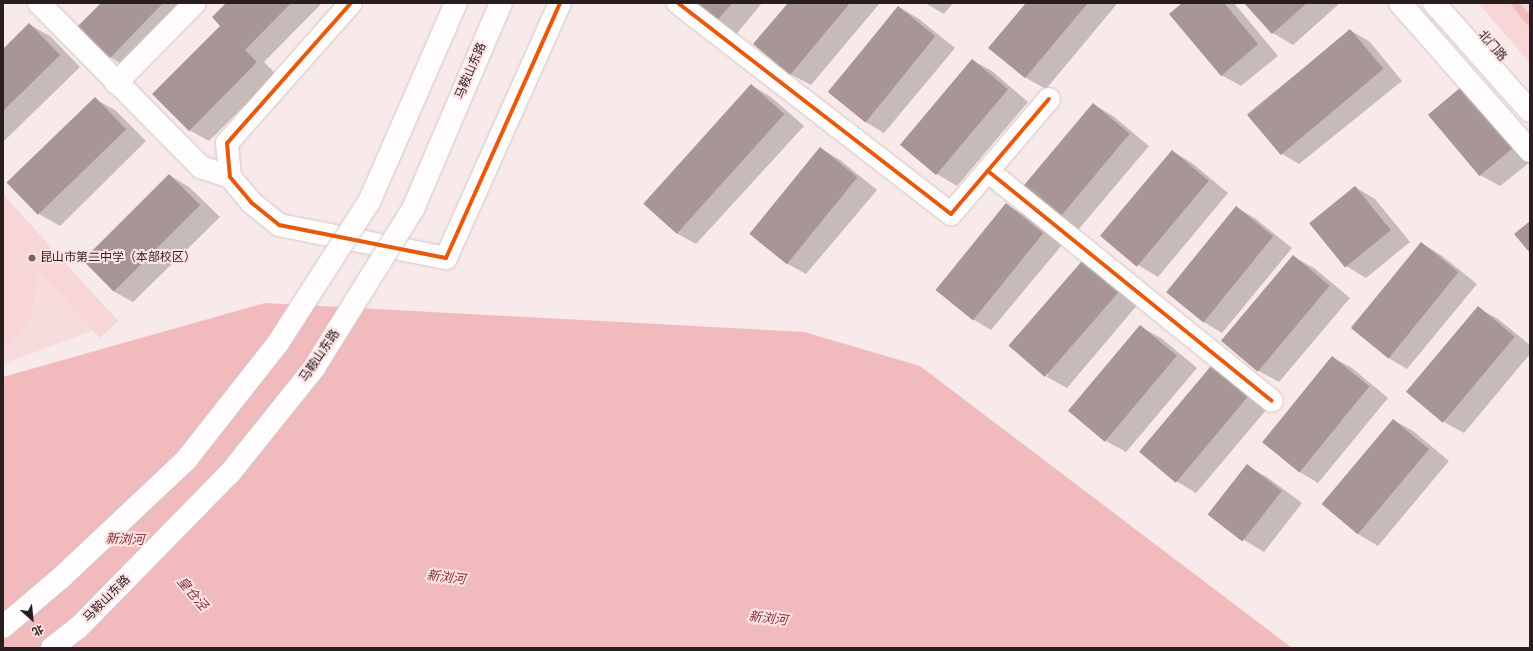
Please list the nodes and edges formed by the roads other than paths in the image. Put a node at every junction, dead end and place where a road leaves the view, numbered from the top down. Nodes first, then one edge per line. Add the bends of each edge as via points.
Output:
1 (38, 3) edge
2 (195, 3) edge
3 (351, 3) edge
4 (456, 3) edge
5 (501, 3) edge
6 (560, 3) edge
7 (678, 3) edge
8 (1400, 3) edge
9 (1434, 3) edge
10 (1454, 3) edge
11 (116, 83) junction
12 (1530, 90) edge
13 (1049, 99) dead end
14 (1530, 110) edge
15 (1530, 152) edge
16 (988, 170) junction
17 (230, 177) junction
18 (1272, 401) dead end
19 (3, 627) edge
20 (52, 648) edge

1 - 11 street
2 - 11 street
3 - 17 street via 227,143
4 - 19 street, bridge via 369,202 278,343 186,460 63,576
5 - 20 street, 马鞍山东路, bridge via 413,209 314,368 230,473 78,628
6 - 17 street via 446,258 279,225 252,203
7 - 16 street via 951,214
8 - 15 street
9 - 14 street
10 - 12 street, 北门路
11 - 17 street via 201,167
13 - 16 street
16 - 18 street

